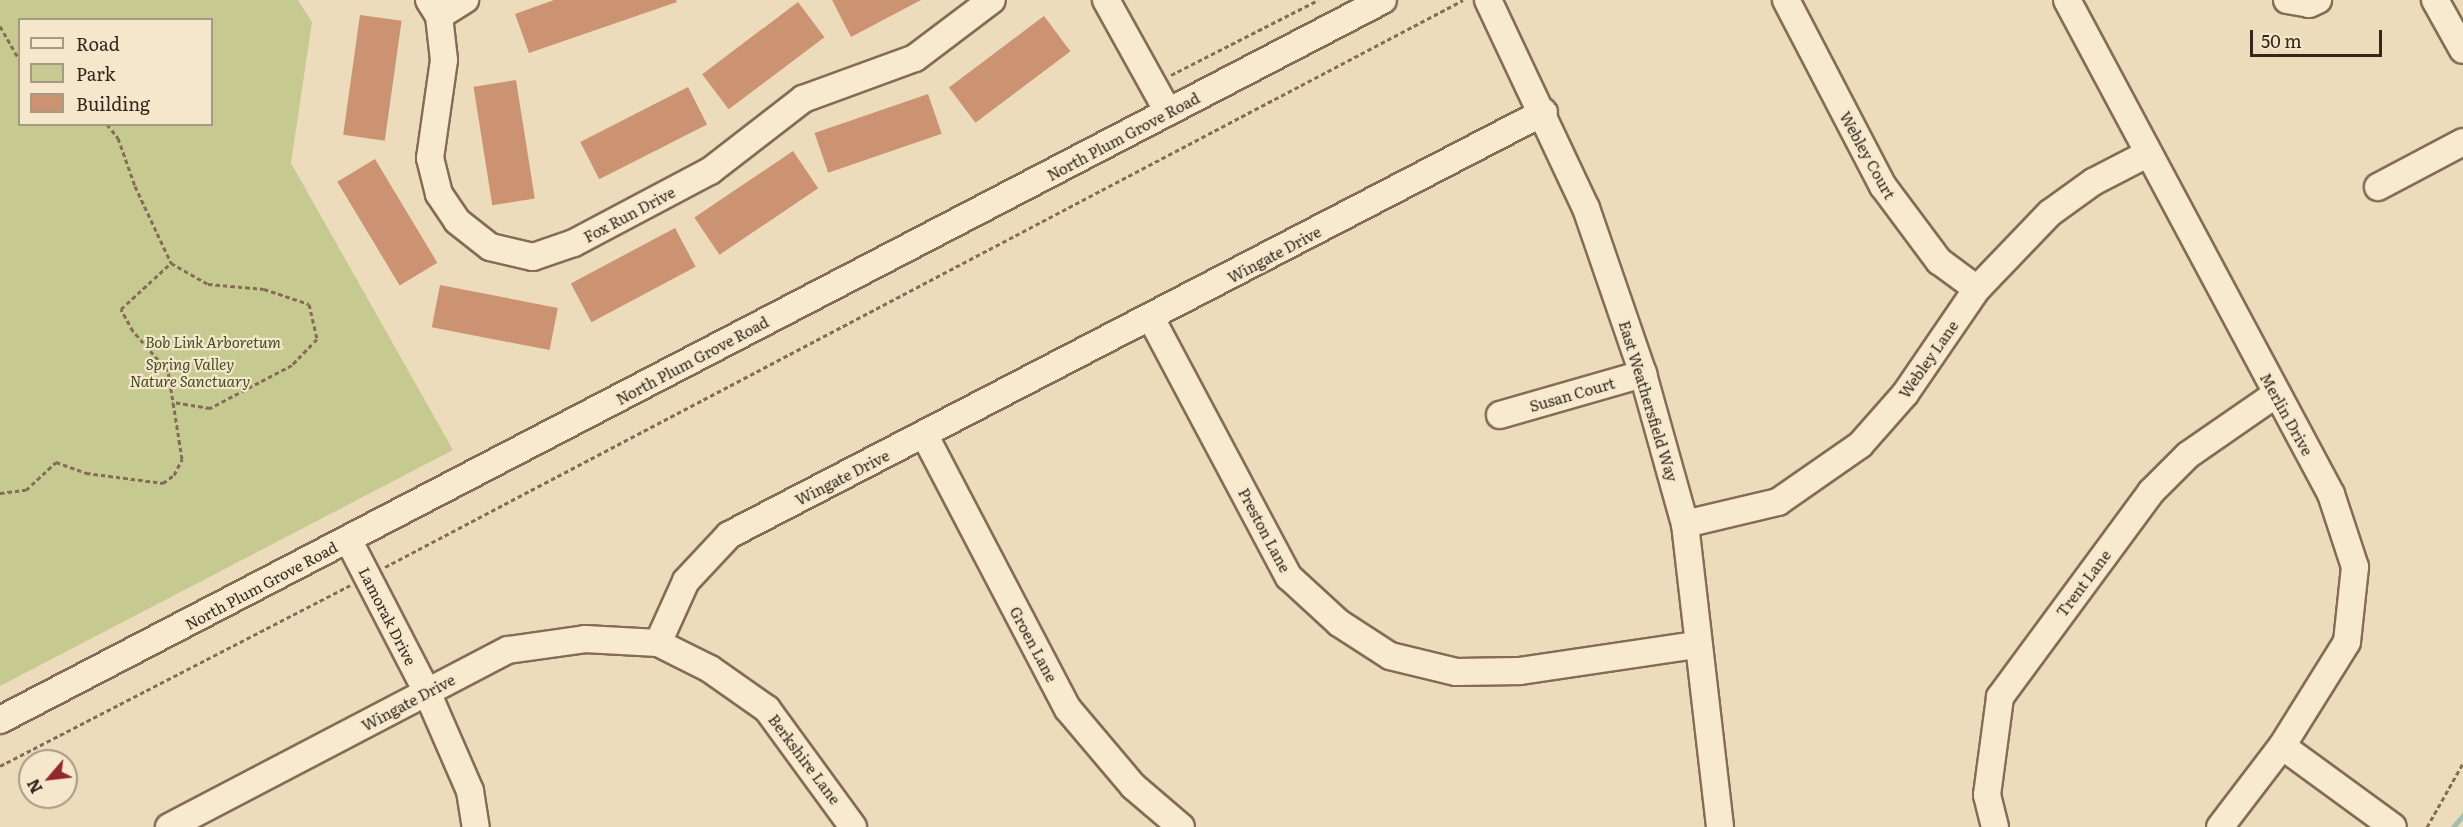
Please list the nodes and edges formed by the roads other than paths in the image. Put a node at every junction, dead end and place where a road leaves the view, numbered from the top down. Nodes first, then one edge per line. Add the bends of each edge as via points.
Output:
1 (465, 0) edge
2 (992, 0) edge
3 (1106, 0) edge
4 (1383, 0) edge
5 (1488, 0) edge
6 (1786, 0) edge
7 (2067, 0) edge
8 (2287, 0) edge
9 (2318, 0) edge
10 (2435, 0) edge
11 (434, 8) edge
12 (2463, 50) edge
13 (1168, 112) junction
14 (1544, 112) junction
15 (2463, 142) edge
16 (2147, 154) junction
17 (2378, 187) dead end
18 (1977, 289) junction
19 (1151, 318) junction
20 (1643, 374) junction
21 (2276, 393) junction
22 (1500, 415) dead end
23 (924, 434) junction
24 (1685, 524) junction
25 (348, 539) junction
26 (658, 643) junction
27 (1697, 645) junction
28 (427, 692) junction
29 (0, 720) edge
30 (2282, 746) junction
31 (169, 827) edge
32 (476, 827) edge
33 (853, 827) edge
34 (1181, 827) edge
35 (1720, 827) edge
36 (1995, 827) edge
37 (2220, 827) edge
38 (2393, 827) edge

1 - 11 street
2 - 11 street, Fox Run Drive via 915,57 803,99 710,171 574,243 532,257 489,247 457,221 439,194 430,158 444,60
3 - 13 street
4 - 13 street, North Plum Grove Road
5 - 14 street, East Weathersfield Way
6 - 18 street, Webley Court via 1883,186 1940,261
7 - 16 street, Merlin Drive
8 - 9 street via 2309,4
10 - 12 street
13 - 25 street, North Plum Grove Road
14 - 19 street, Wingate Drive
14 - 20 street, East Weathersfield Way via 1586,208
15 - 17 street
16 - 18 street, Webley Lane via 2092,182 2050,213
16 - 21 street, Merlin Drive
18 - 24 street, Webley Lane via 1905,394 1860,445 1778,502
19 - 23 street, Wingate Drive
19 - 27 street, Preston Lane via 1289,577 1339,623 1390,656 1456,672 1520,670
20 - 22 street, Susan Court
20 - 24 street, East Weathersfield Way
21 - 30 street, Merlin Drive via 2331,494 2355,567 2347,642
21 - 36 street, Trent Lane via 2188,455 2151,492 2000,697 1987,795
23 - 26 street, Wingate Drive via 729,535 686,581
23 - 34 street, Groen Lane via 1068,709 1133,786
24 - 27 street, East Weathersfield Way
25 - 28 street, Lamorak Drive
25 - 29 street, North Plum Grove Road
26 - 28 street, Wingate Drive via 585,639 508,650
26 - 33 street, Berkshire Lane via 710,669 767,709
27 - 35 street, East Weathersfield Way
28 - 31 street, Wingate Drive
28 - 32 street, Lamorak Drive via 470,791
30 - 37 street, Merlin Drive
30 - 38 street

